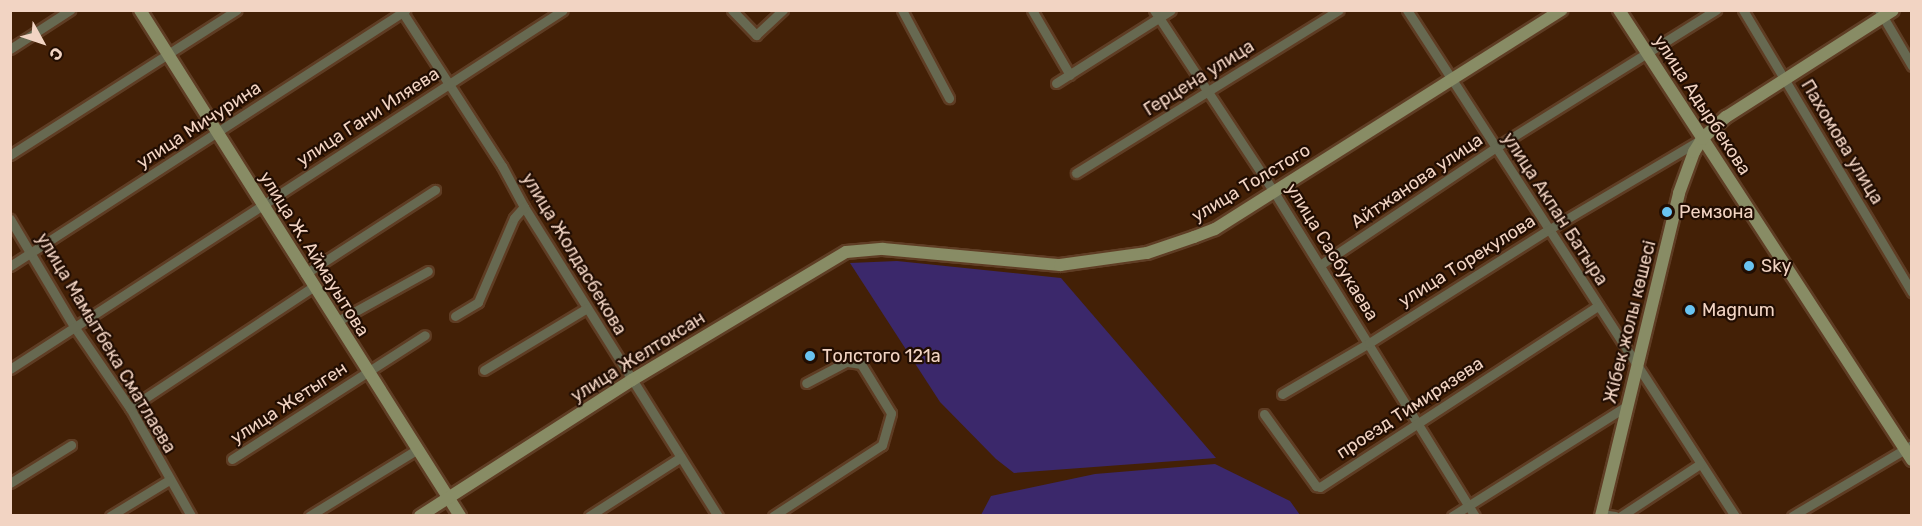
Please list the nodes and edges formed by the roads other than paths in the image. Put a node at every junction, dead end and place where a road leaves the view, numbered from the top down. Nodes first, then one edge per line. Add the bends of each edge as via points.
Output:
1 (70, 10) edge
2 (140, 10) edge
3 (237, 10) edge
4 (563, 10) edge
5 (732, 10) edge
6 (783, 10) edge
7 (902, 10) edge
8 (1032, 10) edge
9 (1171, 10) edge
10 (1339, 10) edge
11 (1407, 10) edge
12 (1562, 10) edge
13 (1619, 10) edge
14 (1716, 10) edge
15 (1743, 10) edge
16 (402, 11) edge
17 (1885, 13) edge
18 (1156, 14) edge
19 (10, 48) edge
20 (1647, 54) junction
21 (167, 55) junction
22 (1911, 66) edge
23 (1070, 75) junction
24 (1785, 78) junction
25 (1452, 80) junction
26 (1056, 83) dead end
27 (448, 84) junction
28 (1206, 92) junction
29 (949, 98) dead end
30 (217, 132) junction
31 (1702, 139) junction
32 (1495, 148) junction
33 (10, 155) edge
34 (1076, 173) dead end
35 (435, 190) dead end
36 (1274, 192) junction
37 (262, 206) junction
38 (524, 207) junction
39 (10, 219) edge
40 (1548, 230) junction
41 (883, 249) joint
42 (31, 253) junction
43 (1320, 265) junction
44 (10, 266) edge
45 (428, 271) dead end
46 (305, 274) junction
47 (314, 287) junction
48 (1911, 291) edge
49 (1598, 306) junction
50 (587, 308) junction
51 (455, 316) dead end
52 (336, 322) junction
53 (75, 328) junction
54 (425, 334) dead end
55 (1369, 343) junction
56 (1638, 367) junction
57 (10, 369) edge
58 (484, 370) dead end
59 (368, 372) junction
60 (632, 380) junction
61 (806, 383) dead end
62 (1281, 394) dead end
63 (1628, 405) junction
64 (130, 408) junction
65 (1264, 414) dead end
66 (1417, 422) junction
67 (71, 445) dead end
68 (418, 450) junction
69 (1909, 451) edge
70 (681, 457) junction
71 (232, 459) dead end
72 (1700, 464) junction
73 (169, 480) junction
74 (10, 483) edge
75 (448, 498) junction
76 (1468, 505) junction
77 (1601, 515) edge
78 (110, 516) edge
79 (191, 516) edge
80 (309, 516) edge
81 (420, 516) edge
82 (460, 516) edge
83 (589, 516) edge
84 (718, 516) edge
85 (773, 516) edge
86 (1452, 516) edge
87 (1475, 516) edge
88 (1615, 516) edge
89 (1621, 516) edge
90 (1735, 516) edge
91 (1792, 516) edge

1 - 19 street
2 - 21 street, улица Ж. Аймауытова
3 - 21 street
4 - 27 street, улица Гани Иляева
5 - 6 street via 756,35
7 - 29 street
8 - 23 street
9 - 18 street
10 - 28 street, Герцена улица
11 - 25 street, улица Акпан Батыра
12 - 25 street, улица Толстого
13 - 20 street, улица Адырбекова
14 - 20 street, Айтжанова улица
15 - 24 street, Пахомова улица
16 - 27 street, улица Жолдасбекова
16 - 30 street, улица Мичурина
17 - 22 street
17 - 24 street
18 - 23 street
18 - 28 street, улица Сасбукаева
20 - 31 street, улица Адырбекова
20 - 32 street, Айтжанова улица
21 - 30 street, улица Ж. Аймауытова
21 - 33 street
23 - 26 street
24 - 31 street via 1726,117
24 - 48 street, Пахомова улица
25 - 32 street, улица Акпан Батыра
25 - 36 street, улица Толстого
27 - 37 street, улица Гани Иляева
27 - 38 street, улица Жолдасбекова
28 - 34 street, Герцена улица
28 - 36 street, улица Сасбукаева
30 - 37 street, улица Ж. Аймауытова
30 - 42 street, улица Мичурина
31 - 40 street, улица Торекулова
31 - 56 street, Жібек жолы көшесі via 1680,186
31 - 69 street, улица Адырбекова
32 - 40 street, улица Акпан Батыра
32 - 43 street, Айтжанова улица
35 - 46 street
36 - 41 street, улица Толстого via 1215,229 1147,253 1102,260 1060,265
36 - 43 street, улица Сасбукаева
37 - 46 street, улица Ж. Аймауытова
37 - 53 street, улица Гани Иляева
38 - 50 street, улица Жолдасбекова
38 - 51 street via 514,218 478,302
39 - 42 street, улица Мамытбека Сматлаева
40 - 49 street, улица Акпан Батыра
40 - 55 street, улица Торекулова
41 - 60 street, улица Желтоксан via 846,252 830,260
42 - 44 street, улица Мичурина
42 - 53 street, улица Мамытбека Сматлаева
43 - 55 street, улица Сасбукаева
45 - 52 street
46 - 47 street, улица Ж. Аймауытова
47 - 52 street, улица Ж. Аймауытова
47 - 64 street
49 - 56 street, улица Акпан Батыра
49 - 66 street, проезд Тимирязева
50 - 58 street
50 - 60 street, улица Жолдасбекова
52 - 59 street, улица Ж. Аймауытова
53 - 57 street, улица Гани Иляева
53 - 64 street, улица Мамытбека Сматлаева
54 - 59 street, улица Жетыген
55 - 62 street, улица Торекулова
55 - 66 street, улица Сасбукаева
56 - 63 street, Жібек жолы көшесі
56 - 72 street, улица Акпан Батыра
59 - 68 street, улица Ж. Аймауытова
59 - 71 street, улица Жетыген
60 - 70 street, улица Жолдасбекова
60 - 75 street, улица Желтоксан
61 - 85 street via 846,362 861,364 891,413 882,445
63 - 76 street
63 - 77 street, Жібек жолы көшесі
64 - 73 street, улица Мамытбека Сматлаева
65 - 66 street, проезд Тимирязева via 1318,487
66 - 76 street, улица Сасбукаева
67 - 74 street
68 - 75 street, улица Ж. Аймауытова
68 - 80 street
69 - 91 street
70 - 83 street
70 - 84 street, улица Жолдасбекова
72 - 89 street
72 - 90 street, улица Акпан Батыра
73 - 78 street
73 - 79 street, улица Мамытбека Сматлаева
75 - 81 street, улица Желтоксан
75 - 82 street, улица Ж. Аймауытова
76 - 86 street
76 - 87 street, улица Сасбукаева
77 - 88 street

